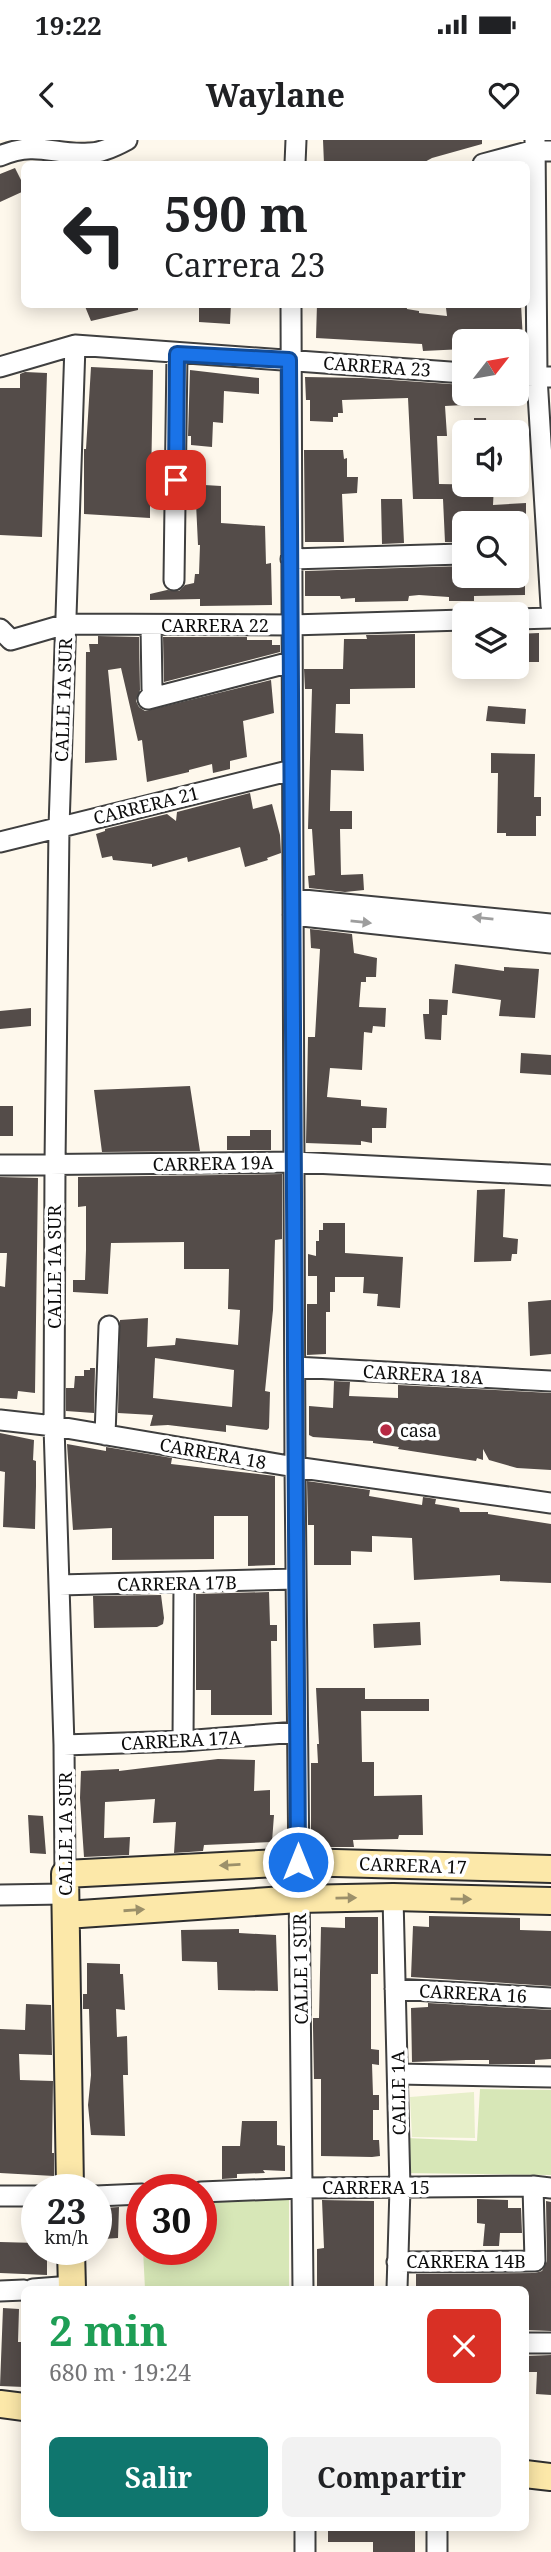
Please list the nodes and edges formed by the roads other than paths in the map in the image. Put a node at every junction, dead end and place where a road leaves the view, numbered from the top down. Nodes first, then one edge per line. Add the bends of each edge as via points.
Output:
1 (127, 140) edge
2 (296, 140) edge
3 (541, 147) edge
4 (0, 156) edge
5 (295, 161) edge
6 (493, 161) edge
7 (291, 308) edge
8 (75, 345) junction
9 (177, 354) junction
10 (289, 360) junction
11 (0, 366) edge
12 (452, 372) edge
13 (544, 377) edge
14 (452, 554) edge
15 (291, 559) junction
16 (174, 580) dead end
17 (551, 606) edge
18 (551, 618) edge
19 (529, 619) edge
20 (452, 620) edge
21 (66, 624) junction
22 (151, 625) junction
23 (291, 625) junction
24 (5, 634) edge
25 (291, 662) junction
26 (292, 770) junction
27 (59, 827) junction
28 (0, 842) edge
29 (293, 907) junction
30 (551, 924) edge
31 (551, 943) edge
32 (294, 1162) junction
33 (55, 1164) junction
34 (0, 1165) edge
35 (551, 1175) edge
36 (109, 1326) dead end
37 (295, 1367) junction
38 (551, 1381) edge
39 (0, 1420) edge
40 (54, 1426) junction
41 (105, 1435) junction
42 (295, 1467) junction
43 (551, 1503) edge
44 (296, 1579) junction
45 (184, 1583) junction
46 (59, 1585) junction
47 (297, 1732) junction
48 (183, 1741) junction
49 (64, 1745) junction
50 (298, 1862) junction
51 (551, 1869) edge
52 (65, 1894) junction
53 (0, 1895) edge
54 (393, 1897) junction
55 (299, 1899) junction
56 (551, 1901) edge
57 (395, 1989) junction
58 (551, 1998) edge
59 (398, 2074) junction
60 (551, 2077) edge
61 (69, 2174) edge
62 (542, 2187) edge
63 (302, 2188) junction
64 (400, 2188) junction
65 (217, 2191) edge
66 (0, 2196) edge
67 (21, 2196) edge
68 (397, 2262) junction
69 (71, 2265) edge
70 (72, 2286) edge
71 (303, 2286) edge
72 (397, 2286) edge
73 (21, 2290) edge
74 (0, 2291) edge
75 (529, 2343) edge
76 (551, 2343) edge
77 (0, 2404) edge
78 (21, 2407) edge
79 (0, 2420) edge
80 (21, 2422) edge
81 (529, 2461) edge
82 (551, 2464) edge
83 (529, 2474) edge
84 (551, 2477) edge
85 (305, 2531) edge
86 (437, 2531) edge
87 (305, 2552) edge
88 (437, 2552) edge

1 - 4 street via 90,153 31,147
2 - 5 street
3 - 6 street
3 - 13 street
7 - 10 street, CALLE 1 SUR
8 - 9 street, CARRERA 23
8 - 11 street, CARRERA 23
8 - 21 street, CALLE 1A SUR
9 - 10 street, CARRERA 23
9 - 16 street
10 - 12 street, CARRERA 23
10 - 15 street, CALLE 1 SUR
13 - 17 street
14 - 15 street
15 - 23 street, CALLE 1 SUR
18 - 19 street
20 - 23 street, CARRERA 22
21 - 22 street, CARRERA 22
21 - 24 street, CARRERA 22
21 - 27 street, CALLE 1A SUR
22 - 23 street, CARRERA 22
22 - 25 street via 150,694
23 - 25 street, CALLE 1 SUR
25 - 26 street, CALLE 1 SUR
26 - 27 street, CARRERA 21
26 - 29 street, CALLE 1 SUR
27 - 28 street, CARRERA 21
27 - 33 street, CALLE 1A SUR
30 -> 29 street
29 -> 31 street
29 - 32 street, CALLE 1 SUR
32 - 33 street, CARRERA 19A
32 - 35 street, CARRERA 19A
32 - 37 street, CALLE 1 SUR
33 - 34 street, CARRERA 19A
33 - 40 street, CALLE 1A SUR
36 - 41 street
37 - 38 street, CARRERA 18A
37 - 42 street, CALLE 1 SUR
39 - 40 street, CARRERA 18
40 - 41 street, CARRERA 18
40 - 46 street, CALLE 1A SUR
41 - 42 street, CARRERA 18
42 - 43 street, CARRERA 18
42 - 44 street, CALLE 1 SUR
44 - 45 street, CARRERA 17B
44 - 47 street, CALLE 1 SUR
45 - 46 street, CARRERA 17B
45 - 48 street
46 - 49 street, CALLE 1A SUR
47 - 48 street, CARRERA 17A
47 - 50 street, CALLE 1 SUR
48 - 49 street, CARRERA 17A
49 - 52 street, CALLE 1A SUR
50 - 51 street, CARRERA 17
50 -> 52 street, CARRERA 17
50 - 55 street, CALLE 1 SUR
52 - 53 street
52 -> 55 street, CARRERA 17
52 - 61 street, CALLE 1A SUR
55 -> 54 street, CARRERA 17
54 -> 56 street, CARRERA 17
54 - 57 street, CALLE 1A
55 - 63 street, CALLE 1 SUR
57 - 58 street, CARRERA 16
57 - 59 street, CALLE 1A
59 - 60 street
59 - 64 street, CALLE 1A
62 - 64 street, CARRERA 15
62 - 68 street, CARRERA 14B via 535,2261
63 - 64 street, CARRERA 15
63 - 65 street, CARRERA 15
63 - 71 street, CALLE 1 SUR
64 - 68 street, CALLE 1A
66 - 67 street
68 - 72 street, CALLE 1A
69 - 70 street
73 - 74 street
75 - 76 street
77 - 78 street
79 - 80 street
81 - 82 street
83 - 84 street
85 - 87 street
86 - 88 street

